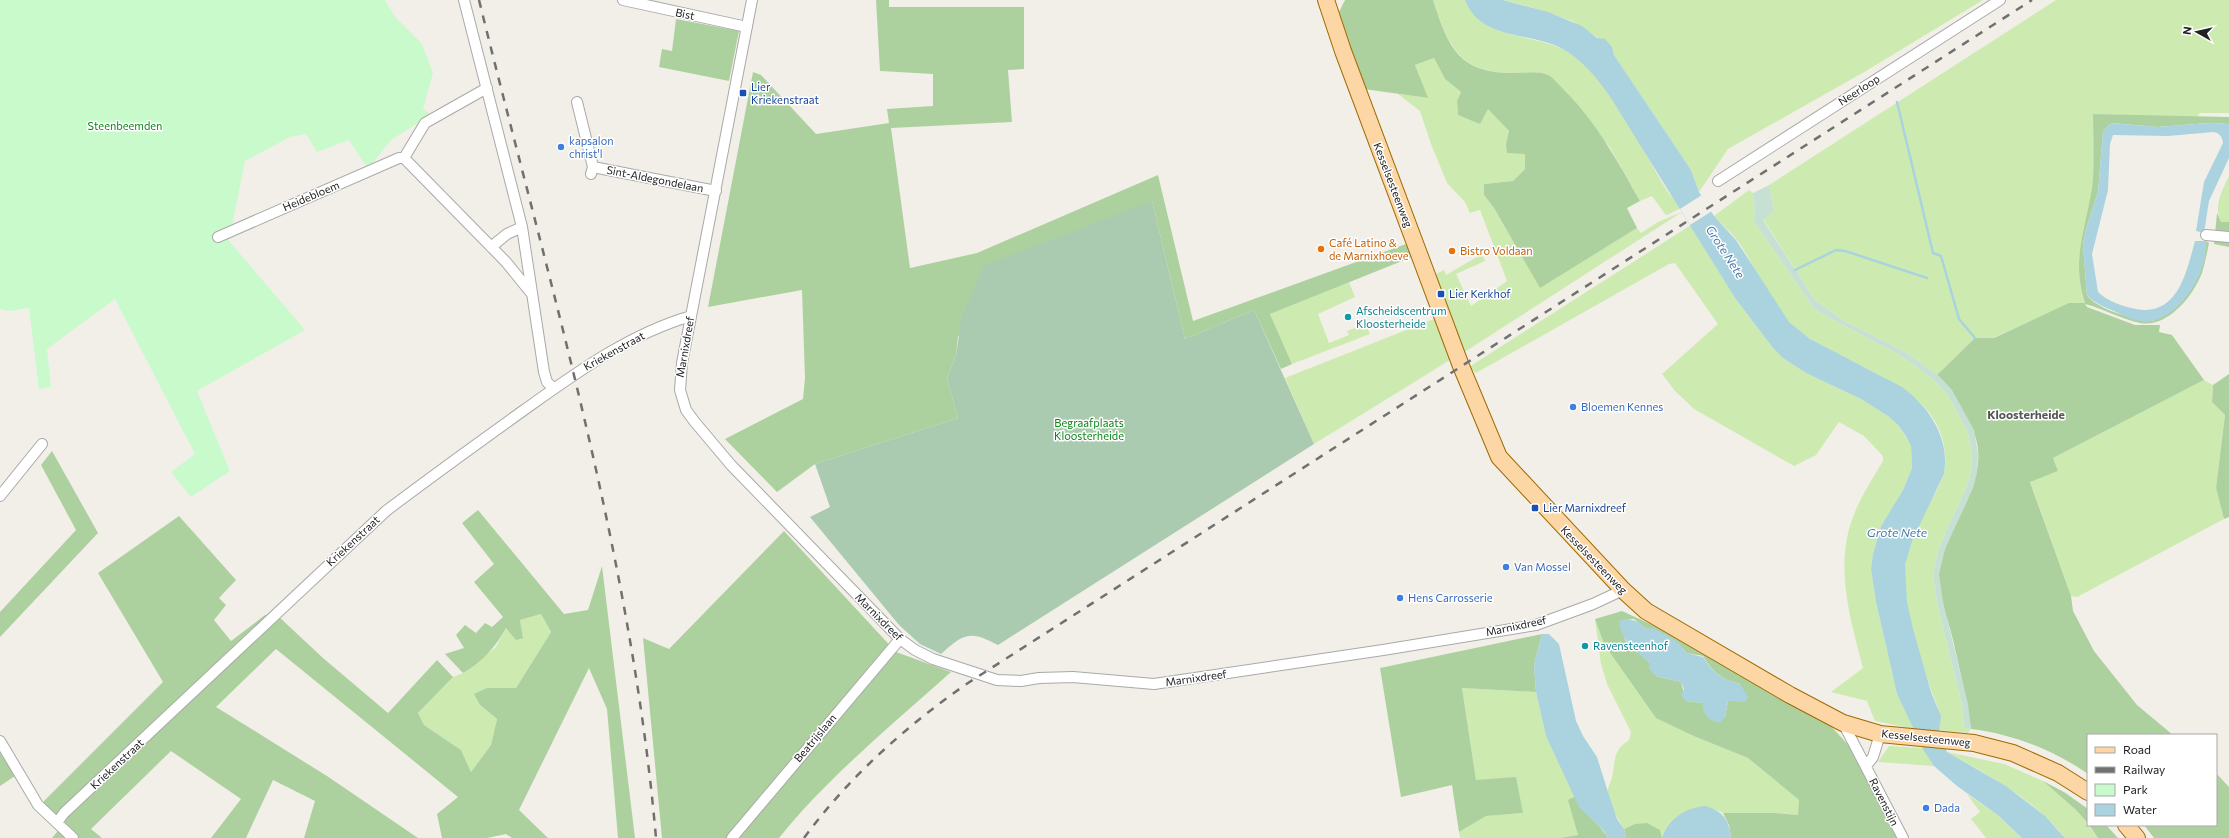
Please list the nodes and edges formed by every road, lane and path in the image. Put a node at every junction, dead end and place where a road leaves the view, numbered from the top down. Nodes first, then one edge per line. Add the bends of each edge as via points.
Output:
1 (464, 0) edge
2 (622, 0) edge
3 (752, 0) edge
4 (1326, 0) edge
5 (2000, 0) edge
6 (747, 27) junction
7 (487, 88) junction
8 (577, 102) dead end
9 (404, 158) junction
10 (1718, 181) dead end
11 (716, 191) junction
12 (522, 228) junction
13 (2206, 235) dead end
14 (218, 237) dead end
15 (2229, 237) edge
16 (492, 246) junction
17 (532, 294) junction
18 (691, 316) junction
19 (554, 389) junction
20 (42, 444) dead end
21 (0, 496) edge
22 (1623, 590) junction
23 (900, 639) junction
24 (1843, 723) junction
25 (1880, 734) junction
26 (0, 741) edge
27 (1866, 766) junction
28 (2087, 791) edge
29 (57, 823) junction
30 (2127, 826) edge
31 (71, 837) edge
32 (732, 838) edge
33 (1902, 838) edge
34 (2137, 838) edge

1 - 7 street
2 - 6 street, Bist
3 - 6 street, Marnixdreef
4 - 22 main road, Kesselsesteenweg via 1330,17 1461,366 1499,458
5 - 10 street, Neerloop
6 - 11 street, Marnixdreef
7 - 9 street via 425,123
7 - 12 street
8 - 11 street, Sint-Aldegondelaan via 592,171
9 - 14 street, Heidebloem via 384,164
9 - 16 street
11 - 18 street, Marnixdreef
12 - 16 street via 507,234
12 - 17 street
13 - 15 street
16 - 17 street
17 - 19 street via 544,372 547,382
18 - 19 street, Kriekenstraat via 669,323 608,353
18 - 23 street, Marnixdreef via 679,380 686,410 731,465
19 - 29 street, Kriekenstraat via 432,475 386,511 64,813
20 - 21 street
22 - 23 street, Marnixdreef via 1536,625 1154,684 1073,677 997,680 933,659
22 - 24 main road, Kesselsesteenweg via 1646,611
23 - 32 street, Beatrijslaan
24 - 25 main road, Kesselsesteenweg
24 - 27 street, Ravenstijn
25 - 27 street, Ravenstijn via 1873,757
25 - 28 main road, Kesselsesteenweg via 1974,743 2013,752 2058,773
26 - 29 street via 38,805
27 - 33 street, Ravenstijn
29 - 31 street
30 - 34 main road

